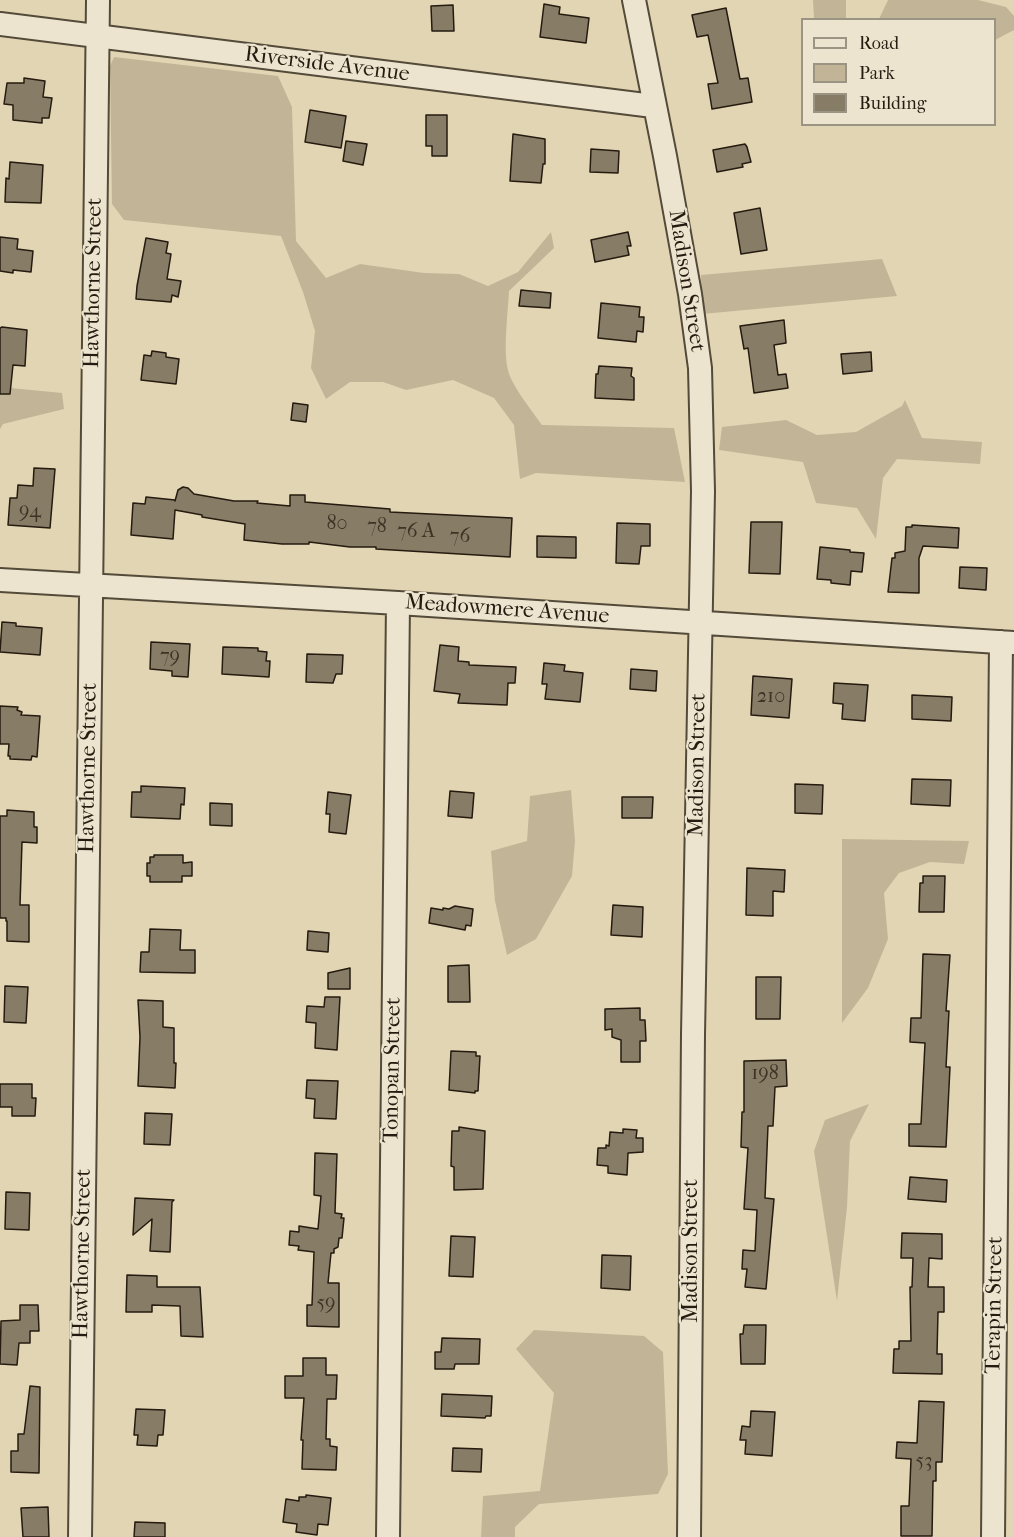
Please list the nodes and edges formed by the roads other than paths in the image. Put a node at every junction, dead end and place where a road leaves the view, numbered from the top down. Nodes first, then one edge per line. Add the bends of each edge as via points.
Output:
1 (98, 0) edge
2 (634, 0) edge
3 (0, 24) edge
4 (97, 36) junction
5 (653, 106) junction
6 (0, 580) edge
7 (91, 586) junction
8 (398, 603) junction
9 (700, 623) junction
10 (1008, 642) edge
11 (80, 1537) edge
12 (388, 1537) edge
13 (689, 1537) edge
14 (993, 1537) edge

1 - 4 street, Hawthorne Street
2 - 5 street, Madison Street
3 - 4 street, Riverside Avenue
4 - 5 street, Riverside Avenue
4 - 7 street, Hawthorne Street
5 - 9 street, Madison Street via 700,368
6 - 7 street, Meadowmere Avenue
7 - 8 street, Meadowmere Avenue
7 - 11 street, Hawthorne Street
8 - 9 street, Meadowmere Avenue
8 - 12 street, Tonopan Street
9 - 10 street, Meadowmere Avenue
9 - 13 street, Madison Street
10 - 14 street, Terapin Street

